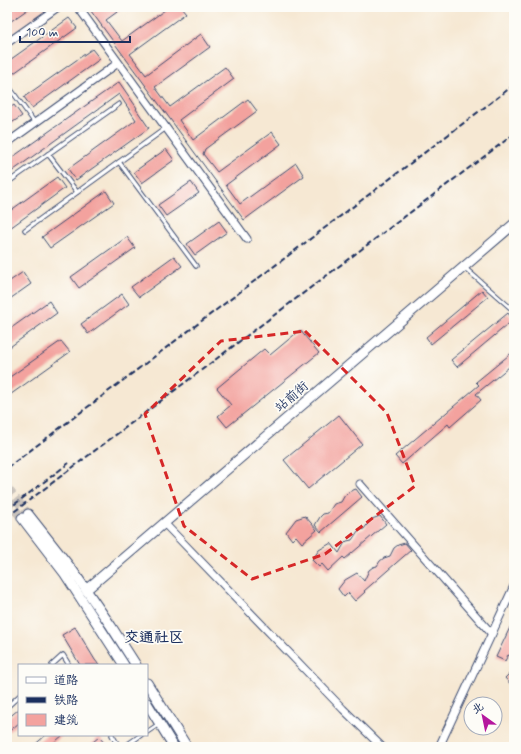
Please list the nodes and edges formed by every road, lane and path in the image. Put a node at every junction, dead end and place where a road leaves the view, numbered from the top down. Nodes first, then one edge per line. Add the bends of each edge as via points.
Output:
1 (58, 7) edge
2 (78, 7) edge
3 (7, 43) edge
4 (118, 63) junction
5 (7, 84) edge
6 (119, 104) dead end
7 (35, 123) junction
8 (166, 128) junction
9 (7, 143) edge
10 (48, 154) junction
11 (119, 162) junction
12 (7, 183) edge
13 (77, 192) junction
14 (514, 224) edge
15 (25, 230) dead end
16 (247, 239) dead end
17 (196, 266) dead end
18 (464, 267) junction
19 (514, 311) edge
20 (360, 484) dead end
21 (164, 523) junction
22 (514, 586) edge
23 (86, 590) junction
24 (492, 634) junction
25 (53, 664) edge
26 (68, 664) edge
27 (123, 664) edge
28 (135, 664) edge
29 (148, 685) edge
30 (18, 697) edge
31 (148, 705) edge
32 (7, 706) edge
33 (160, 724) junction
34 (148, 731) edge
35 (113, 736) edge
36 (140, 736) edge
37 (119, 747) edge
38 (124, 747) edge
39 (174, 747) edge
40 (187, 747) edge
41 (382, 747) edge
42 (439, 747) edge

1 - 3 street
2 - 4 street
4 - 7 street
4 - 8 street
5 - 7 lane
6 - 10 lane
7 - 9 street
8 - 11 lane
8 - 16 street
10 - 12 lane
10 - 13 lane
11 - 13 lane
11 - 17 lane
13 - 15 lane
14 - 18 street, 站前街
18 - 19 lane
18 - 21 street, 站前街
20 - 24 street
21 - 23 street, 站前街
21 - 41 street
22 - 24 street
23 - 27 street via 73,571 25,516
23 - 28 street
24 - 42 street
25 - 26 lane via 63,655
29 - 40 street
30 - 32 lane
31 - 33 street
33 - 34 lane
33 - 39 street
35 - 37 lane
36 - 38 lane

